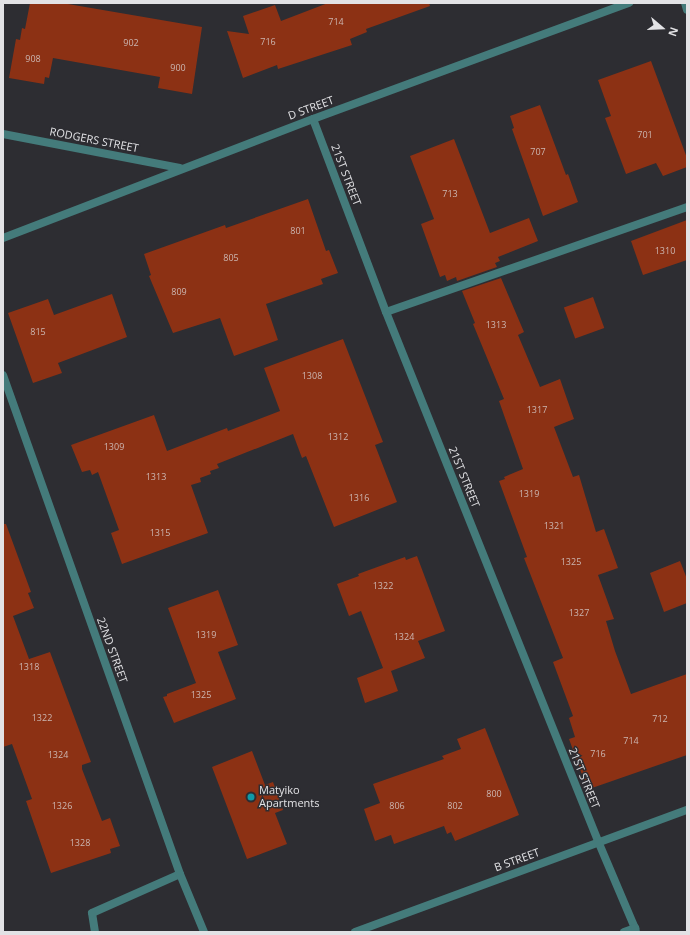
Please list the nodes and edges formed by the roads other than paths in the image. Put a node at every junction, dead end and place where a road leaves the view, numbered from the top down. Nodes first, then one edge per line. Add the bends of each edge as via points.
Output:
1 (628, 3) edge
2 (685, 3) edge
3 (687, 10) edge
4 (313, 119) junction
5 (3, 134) edge
6 (180, 169) junction
7 (687, 207) edge
8 (3, 238) edge
9 (386, 312) junction
10 (3, 375) edge
11 (687, 810) edge
12 (598, 841) junction
13 (180, 874) junction
14 (635, 930) edge
15 (95, 932) edge
16 (204, 932) edge
17 (354, 932) edge
18 (624, 932) edge

1 - 4 street, D STREET
2 - 3 street
4 - 6 street, D STREET
4 - 9 street, 21ST STREET
5 - 6 street, RODGERS STREET
6 - 8 street, D STREET
7 - 9 street
9 - 12 street, 21ST STREET
10 - 13 street, 22ND STREET
11 - 12 street, B STREET
12 - 14 street, 21ST STREET
12 - 17 street, B STREET
13 - 15 street via 92,913
13 - 16 street, 22ND STREET
14 - 18 street

